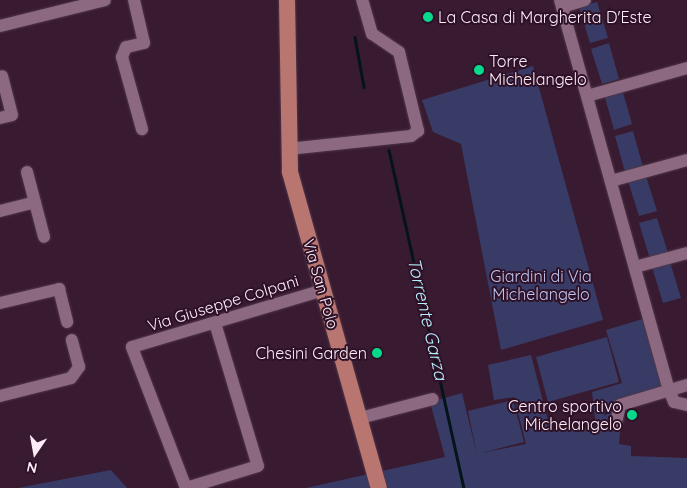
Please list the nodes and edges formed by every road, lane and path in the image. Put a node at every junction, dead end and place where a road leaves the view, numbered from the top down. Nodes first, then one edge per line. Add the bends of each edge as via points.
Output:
1 (105, 0) edge
2 (134, 0) edge
3 (277, 0) edge
4 (287, 0) edge
5 (362, 0) edge
6 (585, 0) edge
7 (561, 3) edge
8 (0, 26) edge
9 (687, 68) edge
10 (2, 76) dead end
11 (587, 96) junction
12 (286, 109) junction
13 (0, 118) edge
14 (142, 129) dead end
15 (288, 149) junction
16 (687, 160) edge
17 (26, 172) dead end
18 (611, 181) junction
19 (35, 202) junction
20 (0, 211) edge
21 (44, 237) dead end
22 (687, 253) edge
23 (635, 267) junction
24 (323, 290) junction
25 (0, 303) edge
26 (67, 322) dead end
27 (215, 323) junction
28 (72, 340) dead end
29 (687, 385) edge
30 (669, 390) junction
31 (0, 396) edge
32 (433, 399) dead end
33 (687, 405) edge
34 (360, 418) junction
35 (616, 423) dead end
36 (379, 488) edge

1 - 8 street
2 - 14 street via 144,43 126,47 122,57
3 - 12 main road, Via San Polo via 279,92
4 - 12 main road, Via San Polo via 290,93
5 - 15 street via 372,34 399,52 419,122 418,131 406,137
6 - 7 street
7 - 11 street
9 - 11 street
10 - 13 street via 12,115
11 - 18 street
12 - 15 main road, Via San Polo
15 - 24 main road, Via San Polo via 298,205
16 - 18 street
17 - 19 street
18 - 23 street
19 - 20 street
19 - 21 street
22 - 23 street
23 - 30 street
24 - 27 street, Via Giuseppe Colpani
24 - 34 main road, Via San Polo
25 - 26 street via 59,289
27 - 27 street, Via Giuseppe Colpani via 132,347 186,488 258,466
28 - 31 street via 79,367 72,378
29 - 30 street
30 - 33 street via 674,402
30 - 35 street via 620,405
32 - 34 street
34 - 36 main road, Via San Polo

